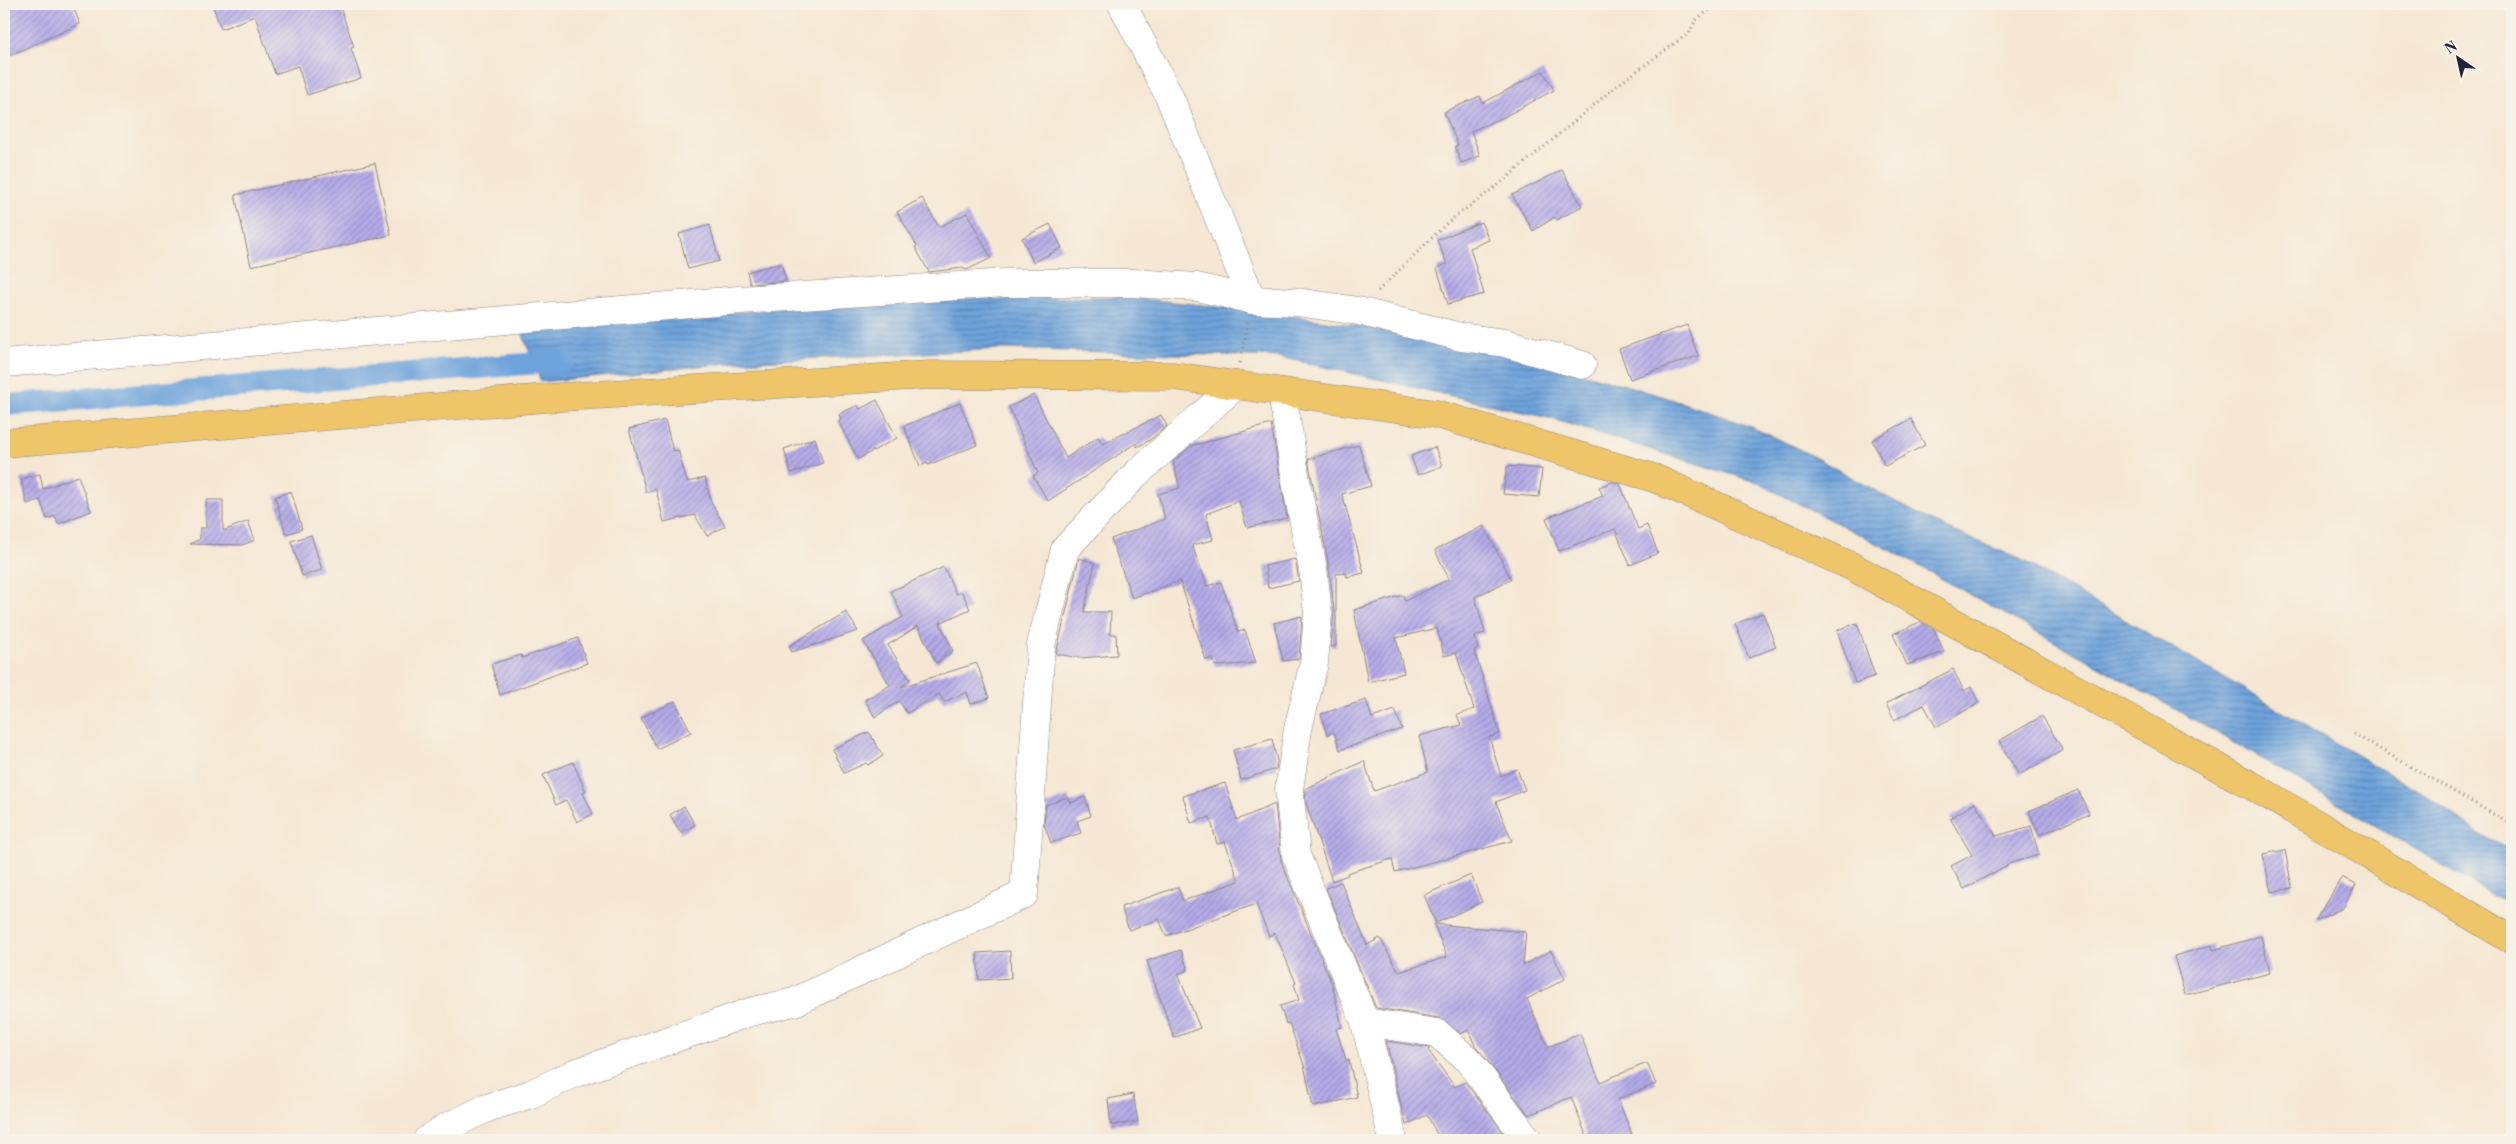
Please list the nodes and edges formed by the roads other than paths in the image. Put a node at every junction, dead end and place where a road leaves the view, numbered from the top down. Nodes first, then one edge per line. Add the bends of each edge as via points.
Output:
1 (1122, 4) edge
2 (1252, 300) junction
3 (4, 363) edge
4 (1582, 366) dead end
5 (1236, 385) junction
6 (1282, 392) junction
7 (4, 443) edge
8 (2512, 940) edge
9 (1365, 1022) junction
10 (427, 1140) edge
11 (1394, 1140) edge
12 (1528, 1140) edge

1 - 2 street via 1170,98
2 - 3 street via 1187,286 1006,283 729,301
2 - 4 street via 1358,310 1460,337 1505,343
5 - 6 main road
5 - 7 main road via 1174,376 930,375 546,398
5 - 10 street via 1136,474 1065,549 1041,645 1024,894 794,1002 750,1012 575,1073 531,1094 487,1108
6 - 8 main road via 1436,414 1654,478 1851,566 2256,788
6 - 9 street via 1318,613 1314,663 1298,729 1289,789 1296,855
9 - 11 street
9 - 12 street via 1437,1033 1469,1061

